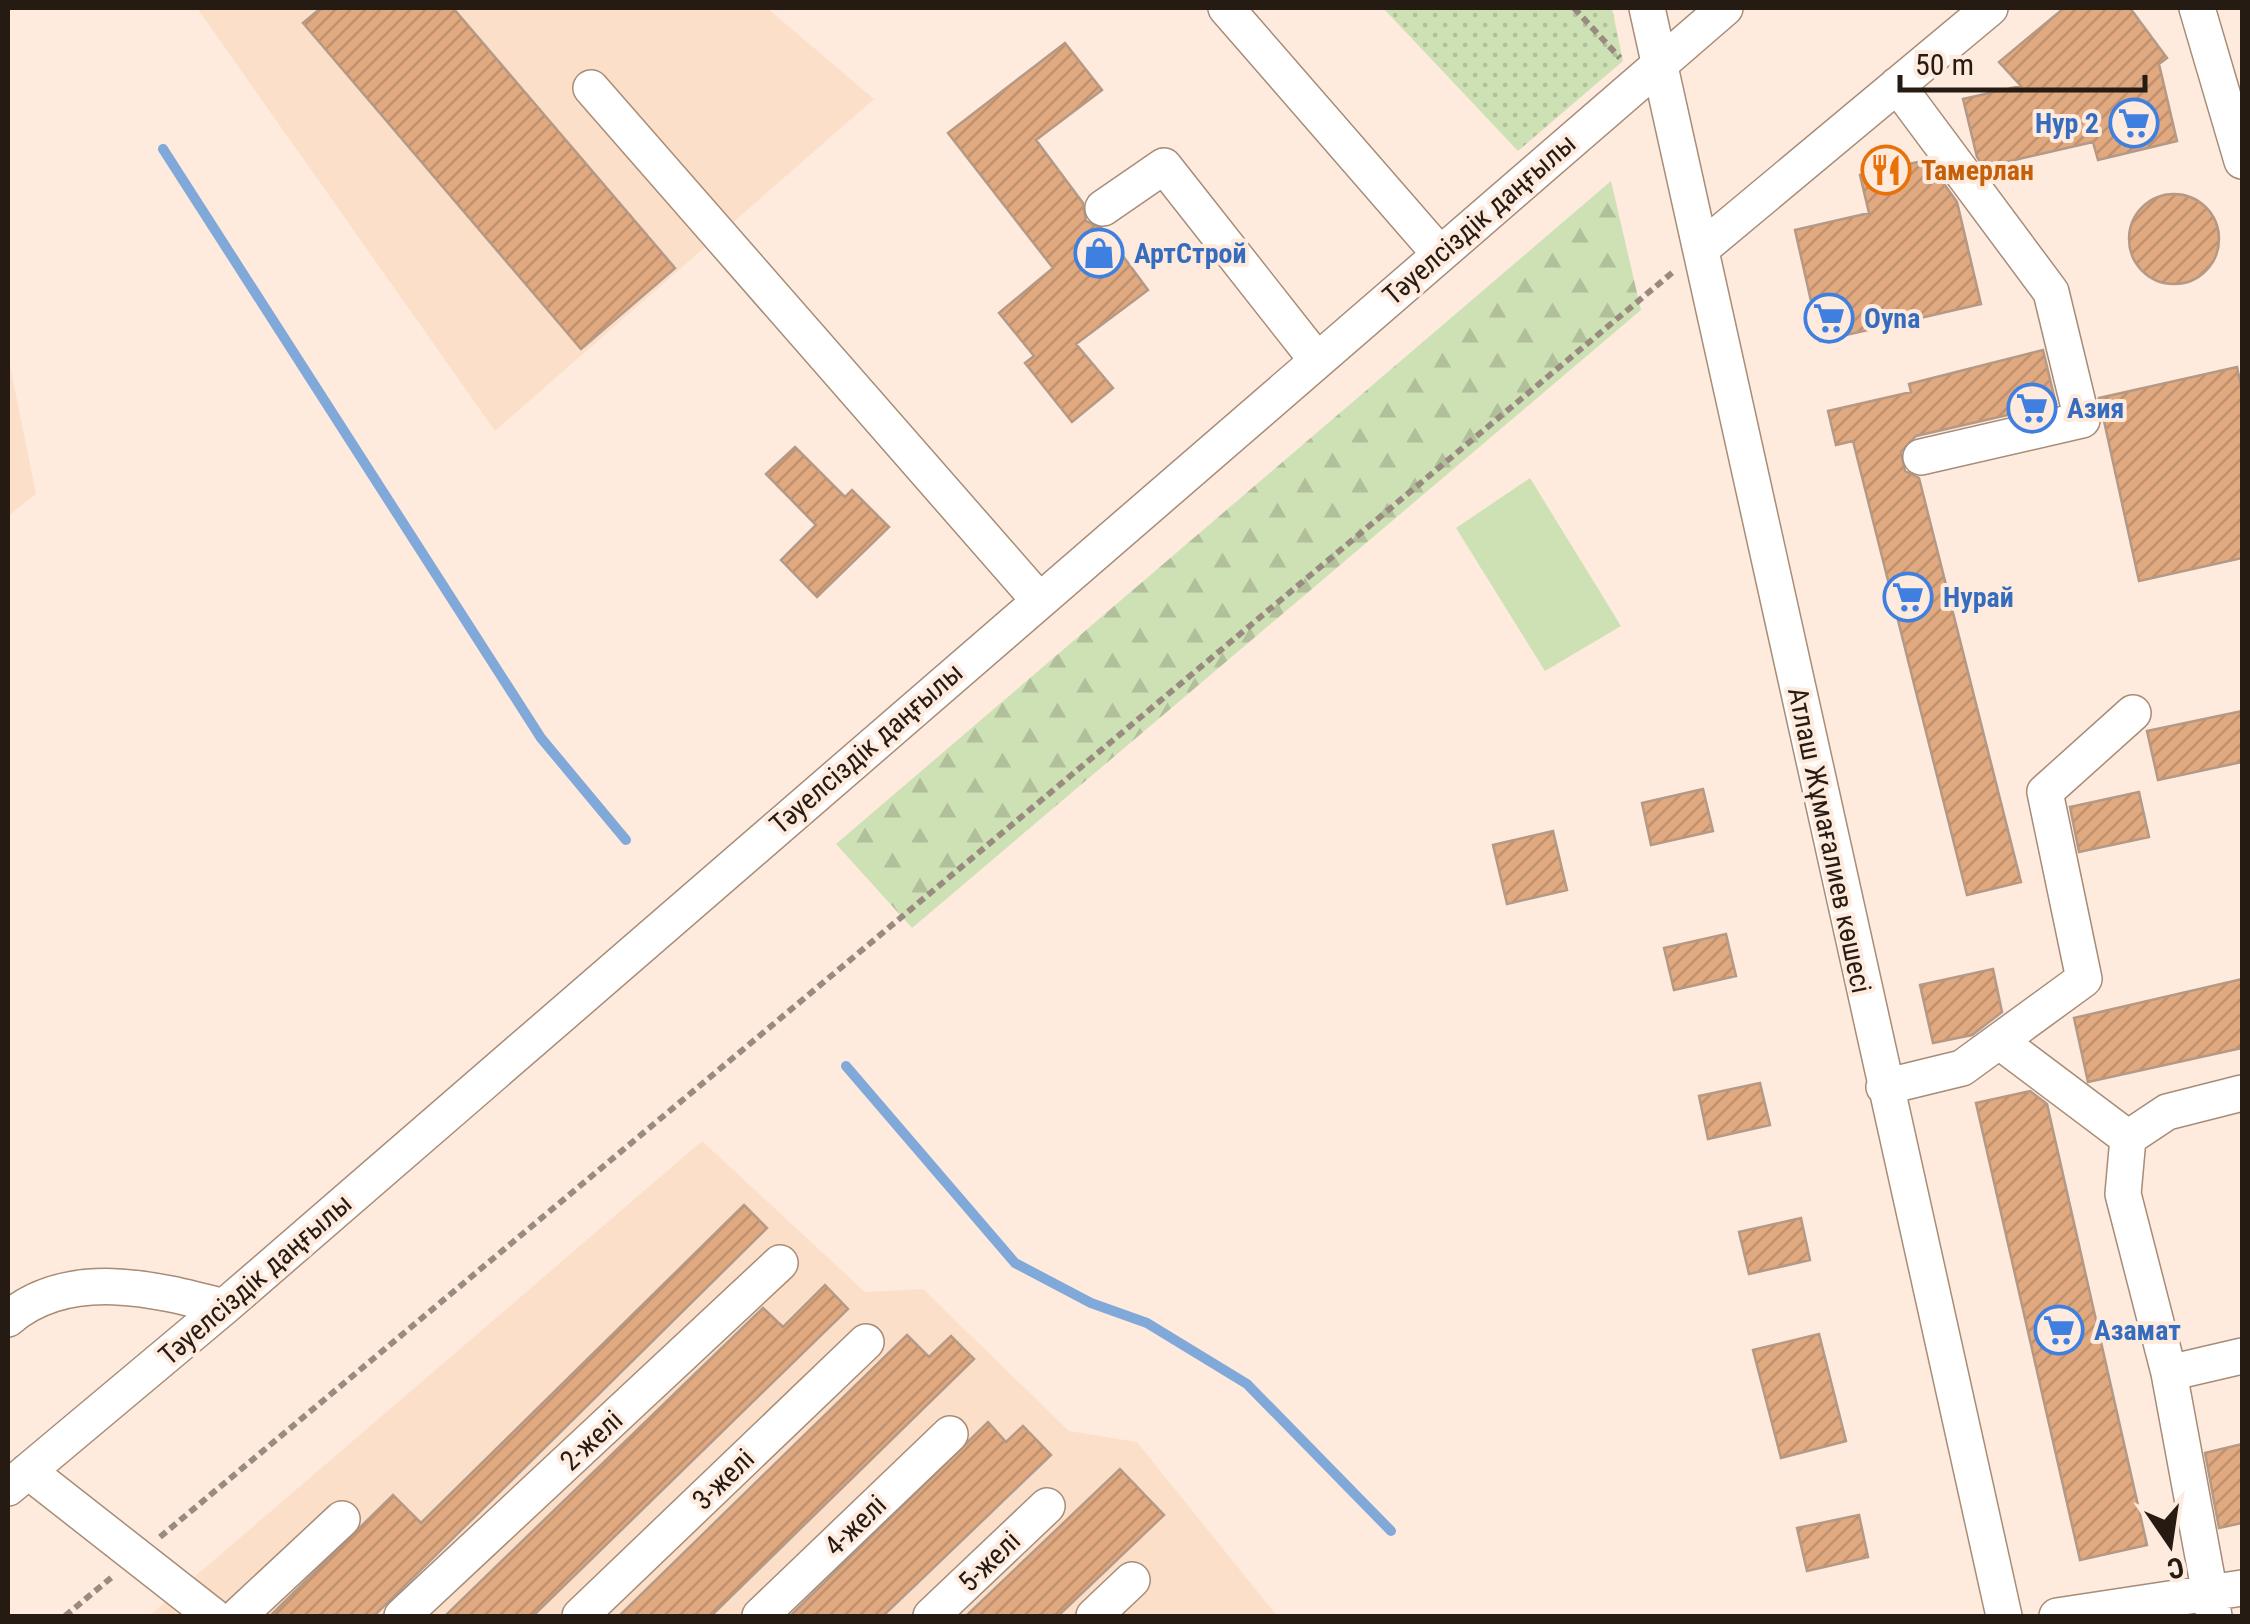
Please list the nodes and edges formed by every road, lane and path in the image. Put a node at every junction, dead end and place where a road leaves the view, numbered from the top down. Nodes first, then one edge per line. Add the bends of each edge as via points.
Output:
1 (1226, 8) edge
2 (1574, 8) edge
3 (1646, 8) edge
4 (1724, 8) edge
5 (1990, 8) edge
6 (2198, 8) edge
7 (1651, 70) junction
8 (1897, 85) junction
9 (590, 88) dead end
10 (2242, 161) edge
11 (1102, 208) dead end
12 (1701, 248) junction
13 (1439, 253) junction
14 (1316, 359) junction
15 (1922, 457) dead end
16 (1038, 599) junction
17 (2133, 714) dead end
18 (2000, 1040) junction
19 (1884, 1087) junction
20 (2242, 1093) edge
21 (2128, 1138) junction
22 (780, 1263) dead end
23 (224, 1307) junction
24 (8, 1319) edge
25 (866, 1342) dead end
26 (2242, 1356) edge
27 (2169, 1373) junction
28 (950, 1434) dead end
29 (18, 1480) edge
30 (1047, 1506) dead end
31 (342, 1518) dead end
32 (136, 1556) junction
33 (1132, 1580) dead end
34 (2222, 1600) edge
35 (65, 1616) edge
36 (213, 1616) edge
37 (238, 1616) edge
38 (402, 1616) edge
39 (580, 1616) edge
40 (760, 1616) edge
41 (931, 1616) edge
42 (1094, 1616) edge
43 (2004, 1616) edge
44 (2057, 1616) edge

1 - 13 street
2 - 7 path
3 - 7 street, Атлаш Жұмағалиев көшесі
4 - 7 street, Тәуелсіздік даңғылы
5 - 8 street
6 - 10 street
7 - 12 street, Атлаш Жұмағалиев көшесі
7 - 13 street, Тәуелсіздік даңғылы
8 - 12 street
8 - 15 street via 2051,292 2082,420
9 - 16 street
11 - 14 street via 1164,166
12 - 19 street, Атлаш Жұмағалиев көшесі
12 - 32 path
13 - 14 street, Тәуелсіздік даңғылы
14 - 16 street, Тәуелсіздік даңғылы
16 - 23 street, Тәуелсіздік даңғылы
17 - 18 street via 2045,792 2084,980
18 - 19 street via 1962,1068
18 - 21 street
19 - 43 street, Атлаш Жұмағалиев көшесі
20 - 21 street via 2167,1112
21 - 27 street via 2124,1194
22 - 38 street, 2-желі
23 - 24 street via 145,1286 103,1286 42,1298
23 - 29 street, Тәуелсіздік даңғылы
25 - 39 street, 3-желі
26 - 27 street
27 - 34 street
28 - 40 street, 4-желі
29 - 32 street
30 - 41 street, 5-желі
31 - 37 street
32 - 35 path
32 - 36 street
33 - 42 street
34 - 44 street

